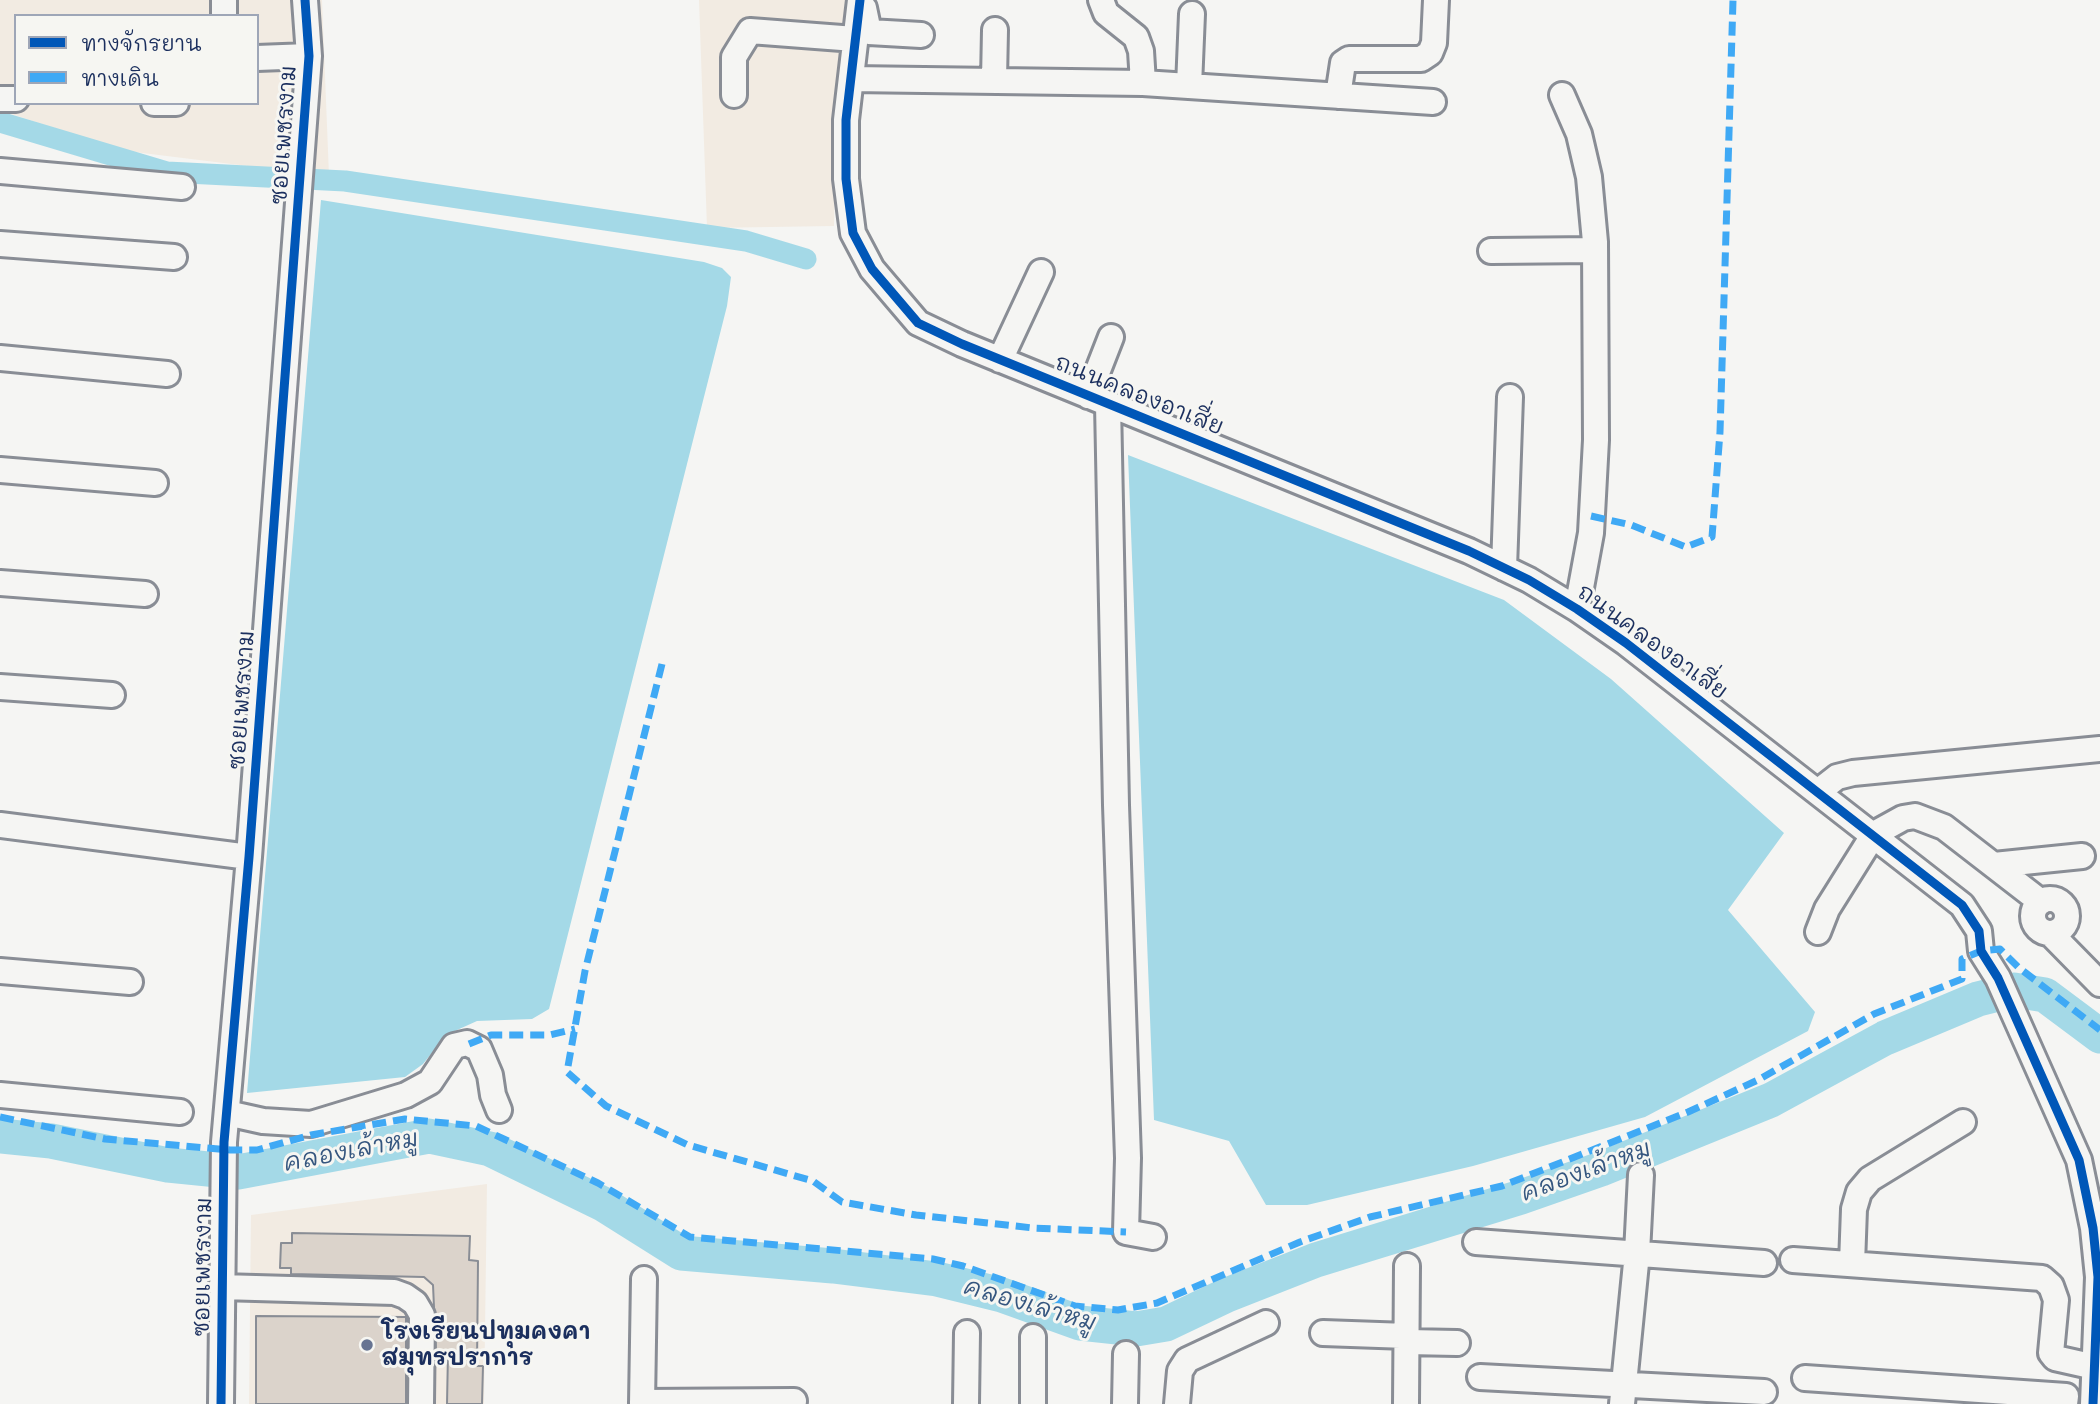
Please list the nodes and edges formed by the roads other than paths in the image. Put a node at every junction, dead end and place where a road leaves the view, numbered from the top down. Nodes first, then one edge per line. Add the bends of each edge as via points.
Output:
1 (305, 0) edge
2 (1101, 0) edge
3 (1436, 0) edge
4 (860, 4) edge
5 (1192, 14) dead end
6 (995, 30) dead end
7 (920, 35) dead end
8 (855, 39) junction
9 (309, 56) junction
10 (259, 58) edge
11 (851, 79) junction
12 (994, 80) junction
13 (1143, 83) junction
14 (1189, 86) junction
15 (734, 95) dead end
16 (1562, 95) dead end
17 (1338, 96) junction
18 (1433, 102) dead end
19 (0, 171) edge
20 (182, 187) dead end
21 (0, 244) edge
22 (1595, 250) junction
23 (1491, 251) dead end
24 (174, 257) dead end
25 (1041, 272) dead end
26 (1111, 337) dead end
27 (0, 359) edge
28 (1000, 360) junction
29 (167, 374) dead end
30 (1510, 397) dead end
31 (1098, 400) junction
32 (0, 470) edge
33 (155, 483) dead end
34 (1504, 568) junction
35 (0, 583) edge
36 (145, 594) dead end
37 (1577, 609) junction
38 (0, 687) edge
39 (112, 695) dead end
40 (2100, 749) edge
41 (1819, 791) junction
42 (0, 825) edge
43 (1874, 834) junction
44 (2082, 856) dead end
45 (249, 858) junction
46 (1994, 865) junction
47 (1818, 932) dead end
48 (0, 971) edge
49 (130, 982) dead end
50 (2100, 984) edge
51 (0, 1095) edge
52 (499, 1110) dead end
53 (180, 1112) dead end
54 (227, 1113) junction
55 (1962, 1122) dead end
56 (1641, 1175) dead end
57 (1153, 1237) dead end
58 (1476, 1242) dead end
59 (1637, 1253) junction
60 (1793, 1260) dead end
61 (1764, 1263) dead end
62 (1852, 1264) junction
63 (1406, 1266) dead end
64 (644, 1279) dead end
65 (221, 1287) junction
66 (1266, 1323) dead end
67 (2099, 1328) edge
68 (967, 1332) dead end
69 (1323, 1334) dead end
70 (1033, 1337) dead end
71 (1407, 1339) junction
72 (1457, 1343) dead end
73 (1126, 1354) dead end
74 (2095, 1367) junction
75 (1480, 1377) dead end
76 (1805, 1378) dead end
77 (1764, 1392) dead end
78 (1623, 1394) edge
79 (794, 1401) dead end
80 (642, 1403) edge
81 (221, 1404) edge
82 (421, 1404) edge
83 (966, 1404) edge
84 (1033, 1404) edge
85 (1125, 1404) edge
86 (1177, 1404) edge
87 (1406, 1404) edge
88 (2065, 1404) edge
89 (2093, 1404) edge

1 - 9 street, ซอยเพชรงาม
2 - 13 street via 1105,13 1136,37
3 - 17 street via 1430,53 1421,59 1349,59 1343,63
4 - 7 street via 869,32
4 - 8 street, ถนนคลองอาเสี่ย
5 - 14 street
6 - 12 street
8 - 11 street, ถนนคลองอาเสี่ย
8 - 15 street via 750,31 734,57
9 - 10 street
9 - 45 street, ซอยเพชรงาม
11 - 12 street
11 - 28 street, ถนนคลองอาเสี่ย via 846,178 853,233 859,245 872,269 918,323
12 - 13 street
13 - 14 street
14 - 17 street
16 - 22 street via 1579,134 1589,177
17 - 18 street
19 - 20 street
21 - 24 street
22 - 23 street
22 - 37 street via 1596,440 1591,533
25 - 28 street
26 - 31 street
27 - 29 street
28 - 31 street, ถนนคลองอาเสี่ย
30 - 34 street
31 - 34 street, ถนนคลองอาเสี่ย
31 - 57 street via 1128,1158 1126,1232
32 - 33 street
34 - 37 street, ถนนคลองอาเสี่ย
35 - 36 street
37 - 41 street, ถนนคลองอาเสี่ย
38 - 39 street
40 - 41 street via 1853,773
41 - 43 street, ถนนคลองอาเสี่ย
42 - 45 street
43 - 46 street via 1903,818 1926,818
43 - 47 street
43 - 67 street, ถนนคลองอาเสี่ย via 1962,905 1979,931 1981,951 1998,978 2079,1160 2093,1228
44 - 46 street
45 - 54 street, ซอยเพชรงาม
46 - 50 street via 2041,901 2050,899 2065,907 2066,924 2051,934
48 - 49 street
51 - 53 street
52 - 54 street via 479,1049 467,1043 454,1046 430,1082 406,1095 311,1124
54 - 65 street, ซอยเพชรงาม
55 - 62 street via 1870,1179 1858,1192
56 - 59 street
58 - 59 street
59 - 61 street
59 - 78 street
60 - 62 street
62 - 74 street via 2042,1278 2056,1300 2052,1353 2055,1358
63 - 71 street
64 - 80 street
65 - 81 street, ซอยเพชรงาม
65 - 82 street via 405,1296 422,1315
66 - 86 street via 1187,1360 1180,1371
67 - 74 street, ถนนคลองอาเสี่ย
68 - 83 street
69 - 71 street
70 - 84 street
71 - 72 street
71 - 87 street
73 - 85 street
74 - 89 street, ถนนคลองอาเสี่ย
75 - 78 street
76 - 88 street via 2066,1396
77 - 78 street
79 - 80 street

